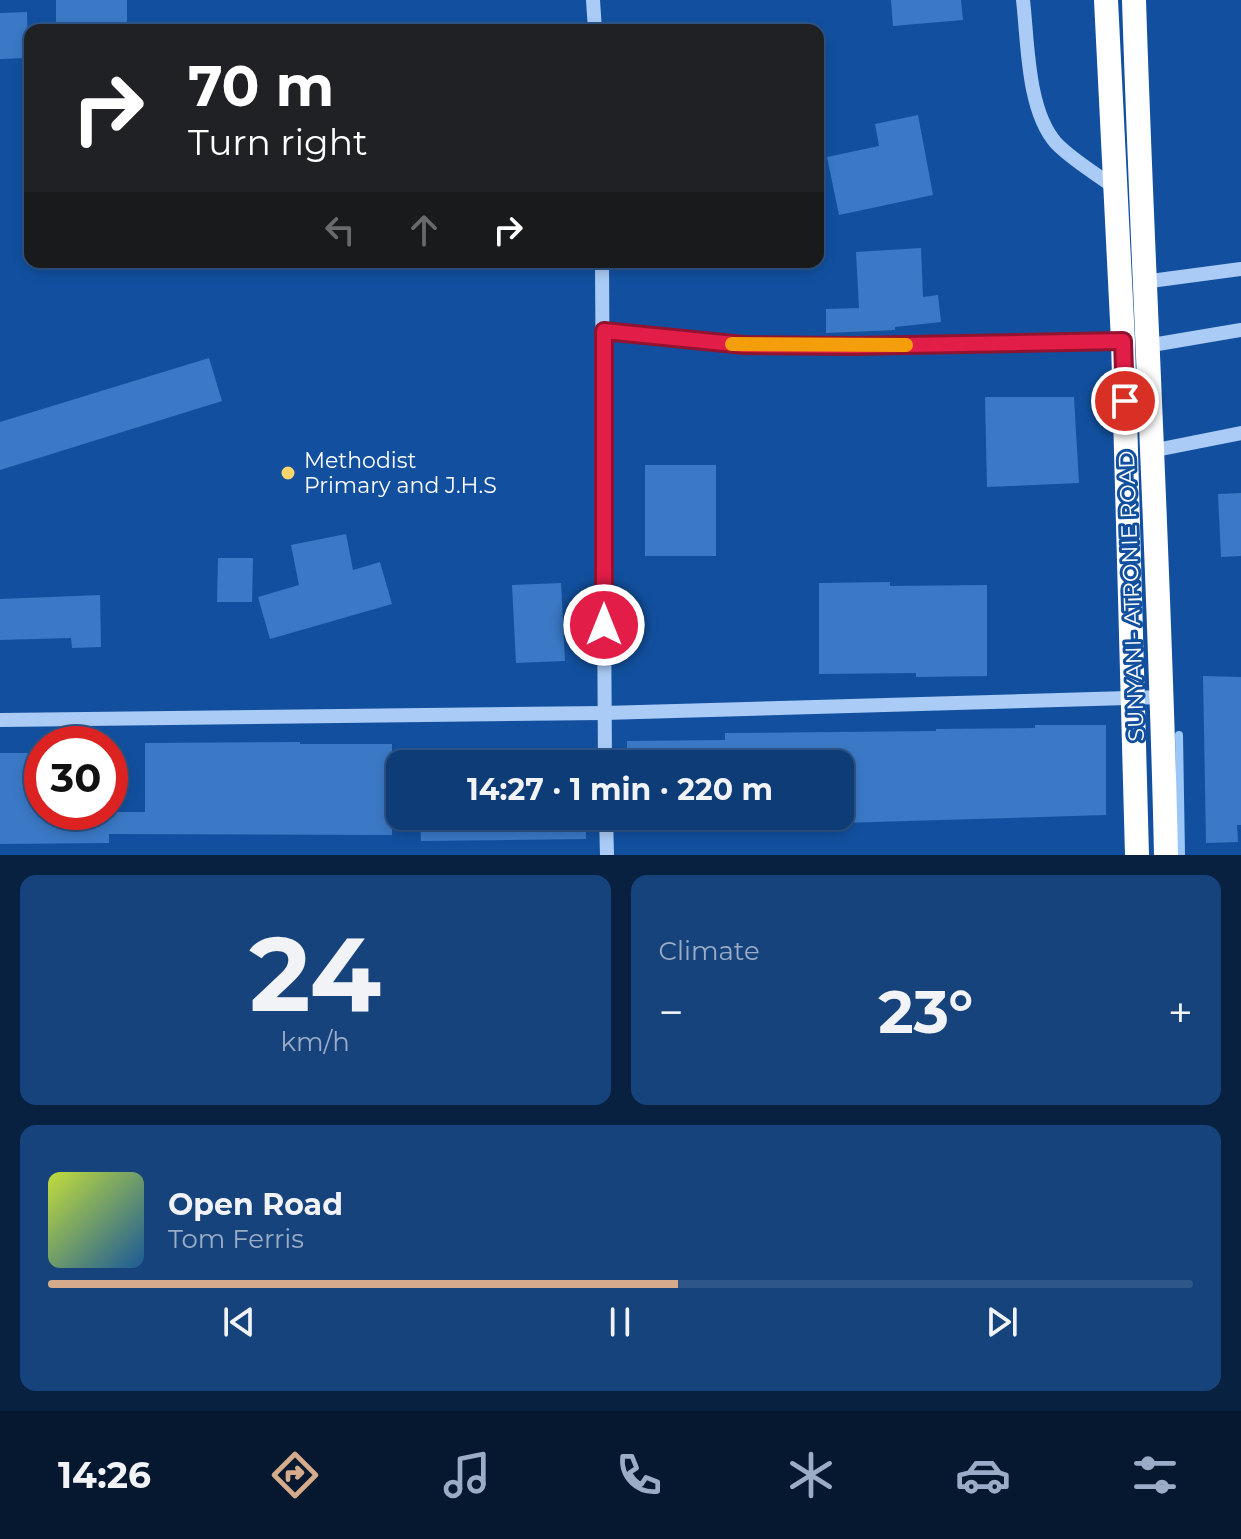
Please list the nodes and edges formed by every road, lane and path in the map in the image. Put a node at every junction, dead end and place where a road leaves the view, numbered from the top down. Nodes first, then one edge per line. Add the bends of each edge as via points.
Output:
1 (593, 0) edge
2 (1023, 0) edge
3 (1106, 0) edge
4 (1134, 0) edge
5 (595, 24) edge
6 (1116, 189) junction
7 (602, 268) edge
8 (1241, 269) edge
9 (1143, 282) junction
10 (1241, 330) edge
11 (604, 331) junction
12 (1135, 344) junction
13 (1241, 433) edge
14 (1151, 451) junction
15 (1162, 697) junction
16 (1134, 699) junction
17 (604, 713) junction
18 (0, 720) edge
19 (605, 750) edge
20 (606, 830) edge
21 (607, 855) edge
22 (1137, 855) edge
23 (1166, 855) edge

1 - 5 street
2 - 6 street via 1041,120 1057,144
3 - 6 highway
4 - 9 highway, SUNYANI- ATRONIE ROAD
6 - 12 highway
7 - 11 street
8 - 9 street
9 - 12 highway, SUNYANI- ATRONIE ROAD
10 - 12 street
11 - 12 street via 744,345
11 - 17 street
12 - 14 highway, SUNYANI- ATRONIE ROAD
12 - 16 highway
13 - 14 street
14 - 15 highway, SUNYANI- ATRONIE ROAD
15 - 16 street
15 - 23 highway, SUNYANI- ATRONIE ROAD
16 - 17 street
16 - 22 highway
17 - 18 street
17 - 19 street
20 - 21 street

